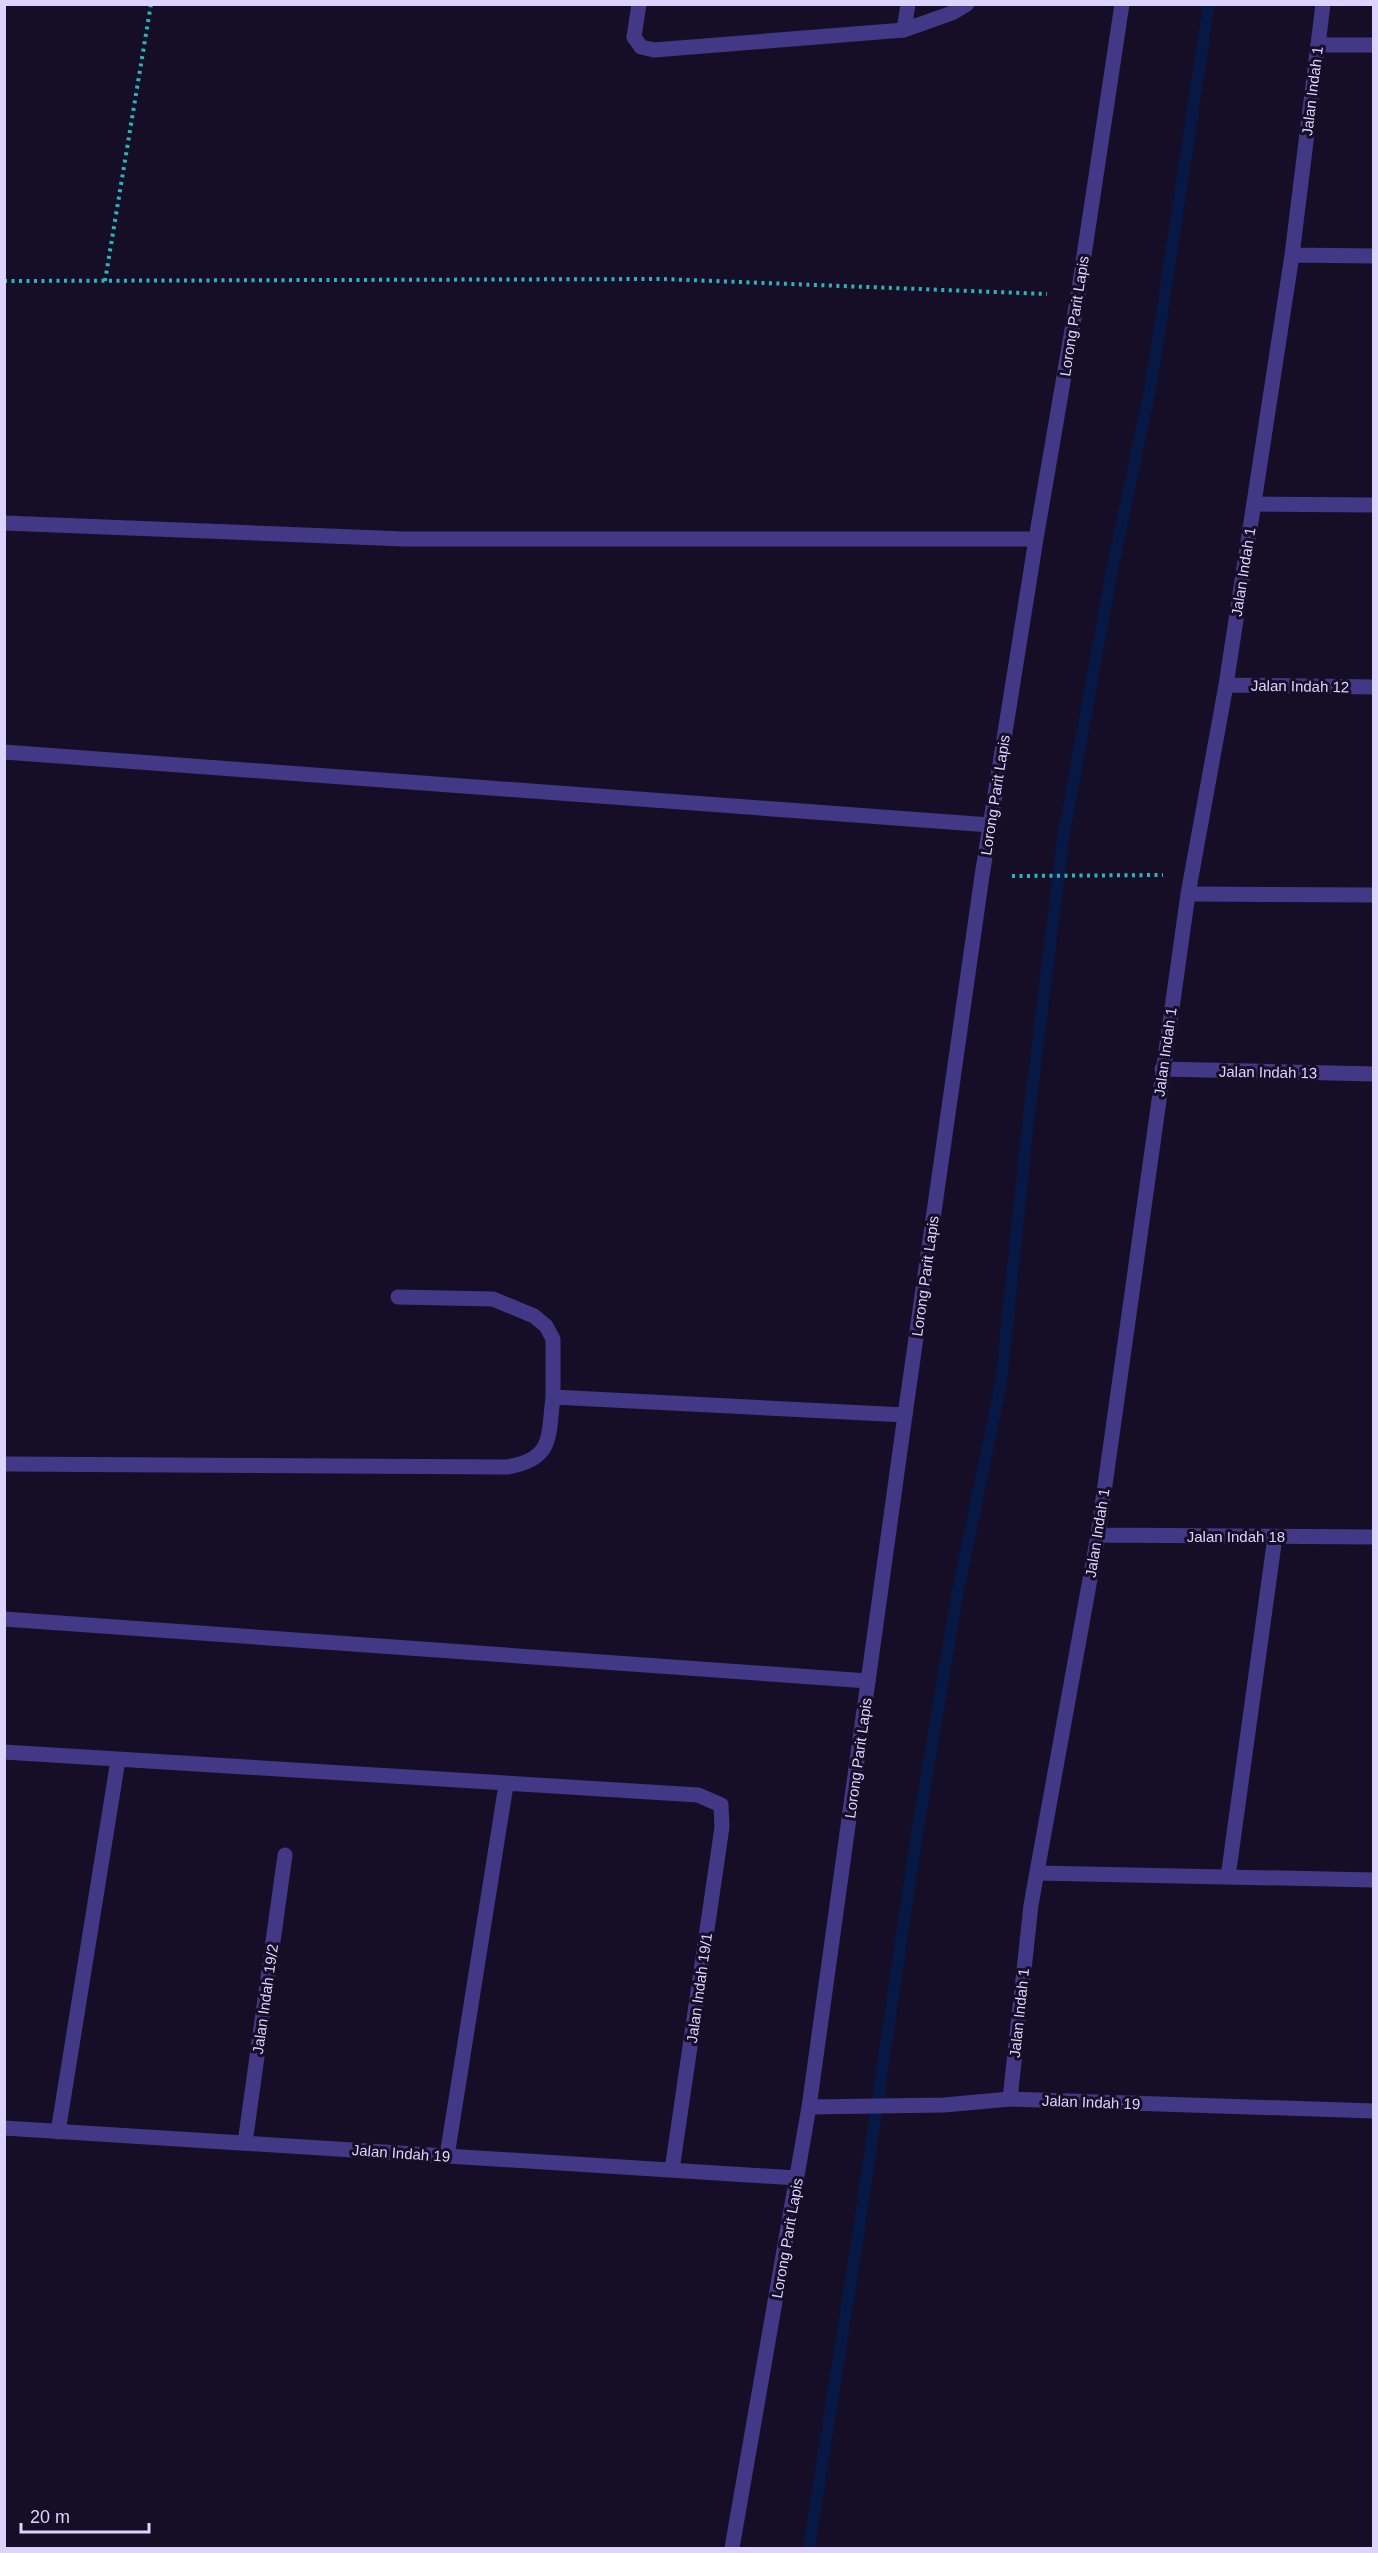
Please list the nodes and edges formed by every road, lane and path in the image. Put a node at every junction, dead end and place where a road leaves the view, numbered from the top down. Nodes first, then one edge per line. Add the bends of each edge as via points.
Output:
1 (151, 4) edge
2 (639, 4) edge
3 (908, 4) edge
4 (967, 4) edge
5 (1122, 4) edge
6 (1323, 4) edge
7 (904, 30) junction
8 (1318, 45) junction
9 (1374, 45) edge
10 (1292, 255) junction
11 (1374, 256) edge
12 (4, 281) edge
13 (105, 281) junction
14 (1078, 295) junction
15 (1254, 504) junction
16 (1374, 505) edge
17 (4, 523) edge
18 (1036, 539) junction
19 (1226, 685) junction
20 (1374, 687) edge
21 (4, 752) edge
22 (990, 825) junction
23 (1041, 876) dead end
24 (1191, 876) junction
25 (1188, 894) junction
26 (1374, 895) edge
27 (1162, 1069) junction
28 (1374, 1074) edge
29 (398, 1297) dead end
30 (553, 1397) junction
31 (905, 1415) junction
32 (4, 1464) edge
33 (1098, 1535) junction
34 (1275, 1537) junction
35 (1374, 1537) edge
36 (4, 1619) edge
37 (868, 1682) junction
38 (4, 1752) edge
39 (118, 1760) junction
40 (506, 1785) junction
41 (285, 1855) dead end
42 (1037, 1873) junction
43 (1228, 1877) junction
44 (1374, 1880) edge
45 (1010, 2099) junction
46 (809, 2107) junction
47 (1374, 2111) edge
48 (4, 2128) edge
49 (58, 2132) junction
50 (245, 2143) junction
51 (447, 2156) junction
52 (672, 2170) junction
53 (797, 2178) junction
54 (732, 2548) edge

1 - 13 path
2 - 7 street via 634,37 641,47 654,50
3 - 7 street
4 - 7 street
5 - 14 street, Lorong Parit Lapis
6 - 8 street, Jalan Indah 1
8 - 9 street
8 - 10 street, Jalan Indah 1
10 - 11 street
10 - 15 street, Jalan Indah 1
12 - 13 path
13 - 14 path via 662,279
14 - 18 street, Lorong Parit Lapis
15 - 16 street
15 - 19 street, Jalan Indah 1
17 - 18 street via 404,539
18 - 22 street, Lorong Parit Lapis
19 - 20 street, Jalan Indah 12
19 - 24 street, Jalan Indah 1
21 - 22 street
22 - 31 street, Lorong Parit Lapis
23 - 24 path
24 - 25 street, Jalan Indah 1
25 - 26 street
25 - 27 street, Jalan Indah 1
27 - 28 street, Jalan Indah 13
27 - 33 street, Jalan Indah 1
29 - 30 street via 493,1299 534,1316 553,1339
30 - 31 street
30 - 32 street via 547,1446 536,1458 507,1467
31 - 37 street, Lorong Parit Lapis
33 - 34 street, Jalan Indah 18
33 - 42 street, Jalan Indah 1
34 - 35 street, Jalan Indah 18
34 - 43 street
36 - 37 street
37 - 46 street, Lorong Parit Lapis
38 - 39 street
39 - 40 street
39 - 49 street
40 - 51 street
40 - 52 street, Jalan Indah 19/1 via 698,1795 721,1805 723,1827
41 - 50 street, Jalan Indah 19/2
42 - 43 street
42 - 45 street, Jalan Indah 1
43 - 44 street
45 - 46 street, Jalan Indah 19 via 944,2105
45 - 47 street, Jalan Indah 19
46 - 53 street, Lorong Parit Lapis
48 - 49 street, Jalan Indah 19
49 - 50 street, Jalan Indah 19
50 - 51 street, Jalan Indah 19
51 - 52 street, Jalan Indah 19
52 - 53 street, Jalan Indah 19
53 - 54 street, Lorong Parit Lapis

